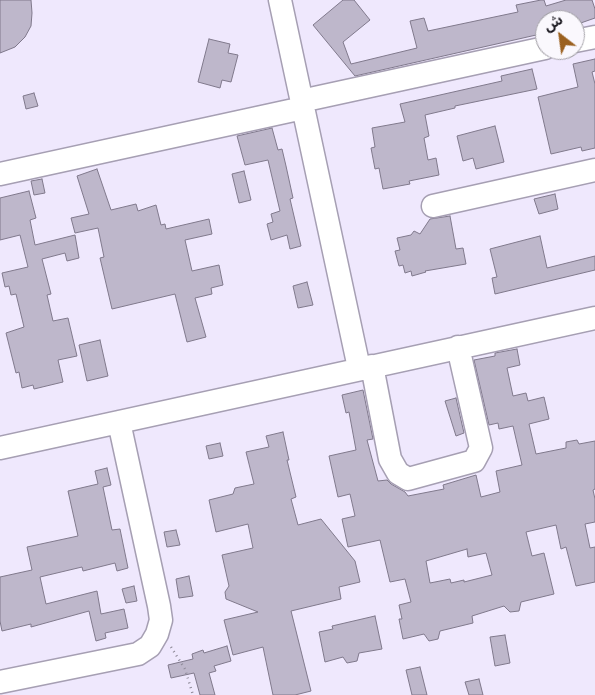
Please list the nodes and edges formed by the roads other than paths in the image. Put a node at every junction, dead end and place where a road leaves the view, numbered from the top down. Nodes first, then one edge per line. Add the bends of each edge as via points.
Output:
1 (280, 0) edge
2 (535, 50) edge
3 (302, 105) junction
4 (595, 170) edge
5 (0, 174) edge
6 (433, 206) dead end
7 (595, 318) edge
8 (458, 347) junction
9 (365, 367) junction
10 (119, 422) junction
11 (0, 448) edge
12 (0, 682) edge

1 - 3 street
2 - 3 street
3 - 5 street
3 - 9 street
4 - 6 street
7 - 8 street
8 - 9 street
8 - 9 street via 481,448 474,461 408,479 398,472 390,459
9 - 10 street
10 - 11 street
10 - 12 street via 159,606 158,634 150,646 138,654

